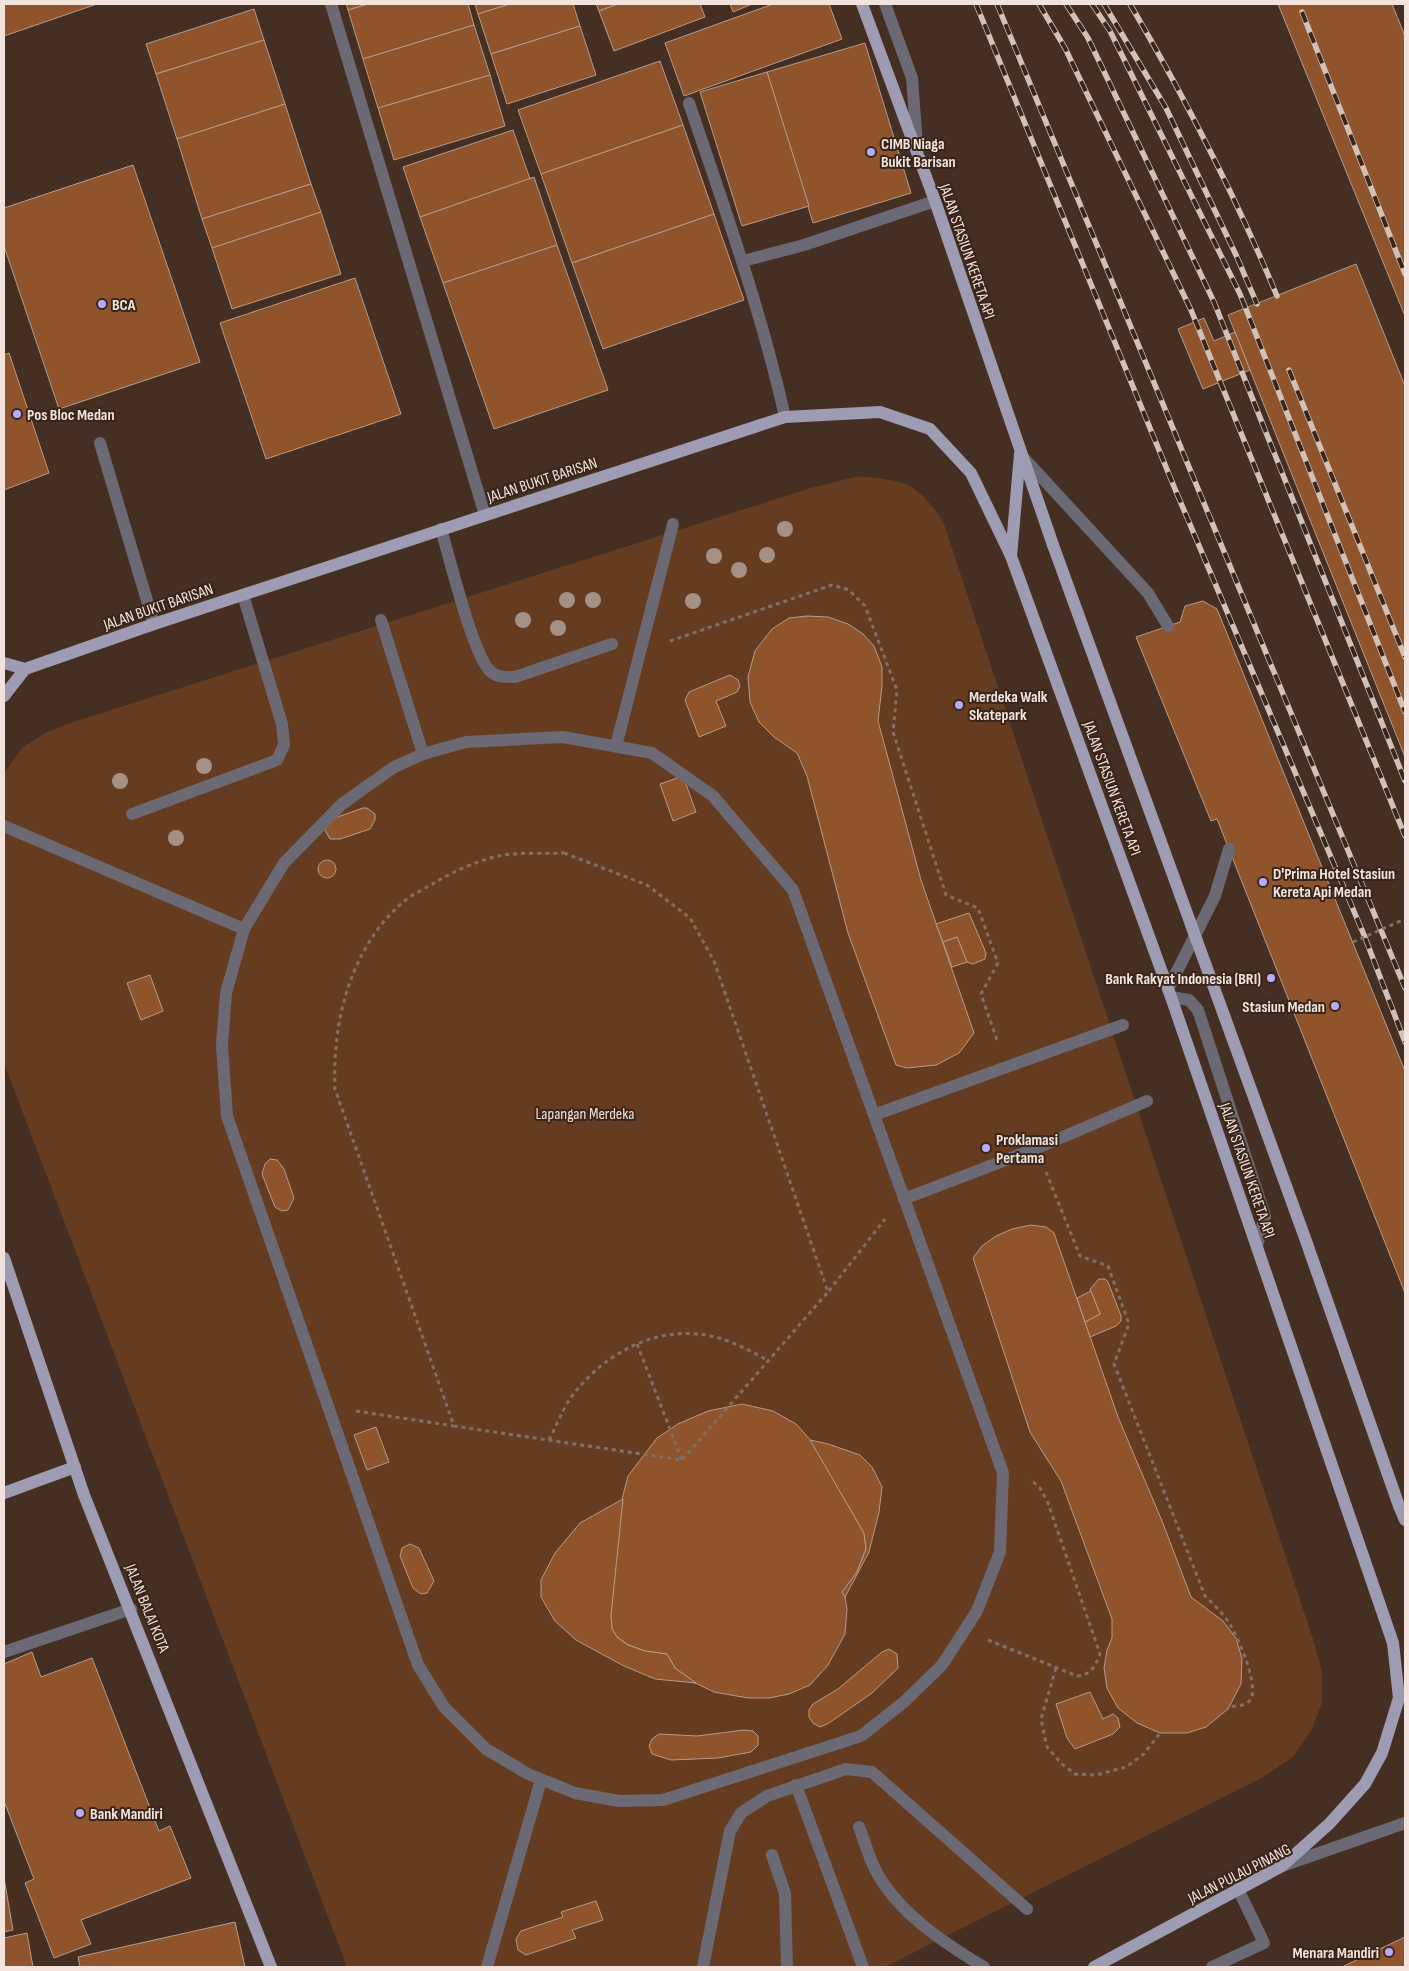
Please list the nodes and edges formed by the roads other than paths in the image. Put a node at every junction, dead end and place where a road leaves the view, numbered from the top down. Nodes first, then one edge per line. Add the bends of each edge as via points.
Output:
1 (331, 4) edge
2 (862, 4) edge
3 (885, 4) edge
4 (689, 103) dead end
5 (917, 154) junction
6 (934, 201) junction
7 (743, 261) junction
8 (785, 417) junction
9 (100, 443) dead end
10 (1020, 454) junction
11 (485, 514) junction
12 (673, 524) dead end
13 (441, 529) junction
14 (1011, 556) junction
15 (243, 595) junction
16 (381, 620) dead end
17 (154, 624) junction
18 (1168, 626) dead end
19 (612, 644) dead end
20 (4, 663) edge
21 (25, 669) junction
22 (4, 696) edge
23 (616, 746) junction
24 (422, 754) junction
25 (132, 814) dead end
26 (4, 826) edge
27 (1229, 849) dead end
28 (244, 929) junction
29 (1170, 993) junction
30 (1123, 1025) dead end
31 (1147, 1101) dead end
32 (874, 1115) junction
33 (904, 1198) junction
34 (1257, 1246) junction
35 (4, 1258) edge
36 (75, 1467) junction
37 (4, 1493) edge
38 (1405, 1520) edge
39 (130, 1609) junction
40 (4, 1652) edge
41 (541, 1780) junction
42 (796, 1785) junction
43 (1405, 1823) edge
44 (859, 1827) dead end
45 (772, 1855) dead end
46 (1282, 1866) junction
47 (1238, 1889) junction
48 (1027, 1909) dead end
49 (271, 1967) edge
50 (487, 1967) edge
51 (703, 1967) edge
52 (786, 1967) edge
53 (863, 1967) edge
54 (984, 1967) edge
55 (1094, 1967) edge
56 (1212, 1967) edge

1 - 11 street
2 - 5 main road, JALAN STASIUN KERETA API
3 - 5 street via 912,78
4 - 7 street
5 - 6 main road, JALAN STASIUN KERETA API
6 - 7 street via 804,245
6 - 10 main road, JALAN STASIUN KERETA API
7 - 8 street
8 - 11 main road, JALAN BUKIT BARISAN
8 - 14 main road, JALAN BUKIT BARISAN via 880,412 930,429 971,473
9 - 17 street
10 - 14 main road, JALAN STASIUN KERETA API
10 - 18 street via 1148,594
10 - 38 main road, JALAN STASIUN KERETA API, bridge
11 - 13 main road, JALAN BUKIT BARISAN
12 - 23 street
13 - 15 main road, JALAN BUKIT BARISAN
13 - 19 street via 475,642 483,663 491,672 501,677 515,677
14 - 29 main road, JALAN STASIUN KERETA API
15 - 17 main road, JALAN BUKIT BARISAN
15 - 25 street via 282,724 284,745 277,760
16 - 24 street
17 - 21 main road, JALAN BUKIT BARISAN
20 - 21 main road
21 - 22 main road
23 - 24 street via 563,737 466,742
23 - 32 street via 652,752 713,796 793,890
24 - 28 street via 394,767 342,804 284,863
26 - 28 street
27 - 29 street via 1215,896
28 - 41 street via 226,993 222,1045 227,1116 418,1665 444,1707 486,1748
29 - 34 main road, JALAN STASIUN KERETA API
29 - 34 street via 1189,1000 1198,1010 1265,1216
30 - 32 street
31 - 33 street via 1037,1148
32 - 33 street
33 - 41 street via 1003,1473 1000,1552 977,1611 942,1665 904,1702 861,1736 664,1800 619,1801 575,1793
34 - 46 main road, JALAN STASIUN KERETA API via 1393,1643 1399,1698 1382,1753 1365,1784 1329,1824
35 - 36 main road, JALAN BALAI KOTA
36 - 37 main road
36 - 39 main road, JALAN BALAI KOTA
39 - 40 street
39 - 49 main road, JALAN BALAI KOTA
41 - 50 street
42 - 48 street via 846,1769 872,1772
42 - 51 street via 767,1796 741,1813 730,1831
42 - 53 street
43 - 46 street, JALAN PULAU PINANG
44 - 54 street via 874,1868 918,1922
45 - 52 street via 784,1893
46 - 47 main road, JALAN PULAU PINANG
47 - 55 main road, JALAN PULAU PINANG
47 - 56 street via 1264,1943

